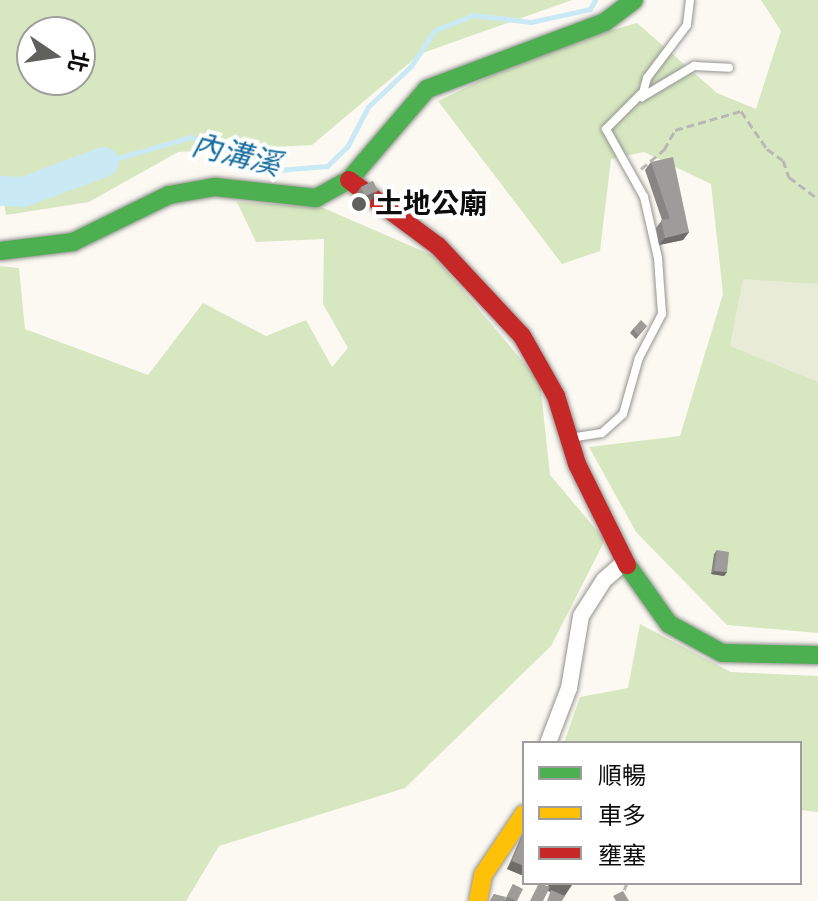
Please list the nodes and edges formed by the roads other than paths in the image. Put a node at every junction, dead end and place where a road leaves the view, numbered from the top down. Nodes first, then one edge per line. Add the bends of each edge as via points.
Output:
1 (634, 0) edge
2 (690, 0) edge
3 (729, 68) dead end
4 (641, 94) junction
5 (349, 180) junction
6 (0, 251) edge
7 (569, 438) junction
8 (625, 562) junction
9 (818, 655) edge
10 (549, 741) edge
11 (522, 817) edge
12 (478, 901) edge

1 - 5 street via 605,22 427,89
2 - 4 lane via 687,25
3 - 4 lane via 694,66 645,97
4 - 7 lane via 606,129 644,197 658,258 662,314 639,358 623,414 602,433
5 - 6 street via 316,198 215,187 169,195 73,242
5 - 7 street via 438,246 522,336 550,385
7 - 8 street
8 - 9 street via 669,624 722,653
8 - 10 street via 604,580 581,616 569,688
11 - 12 street via 483,875

